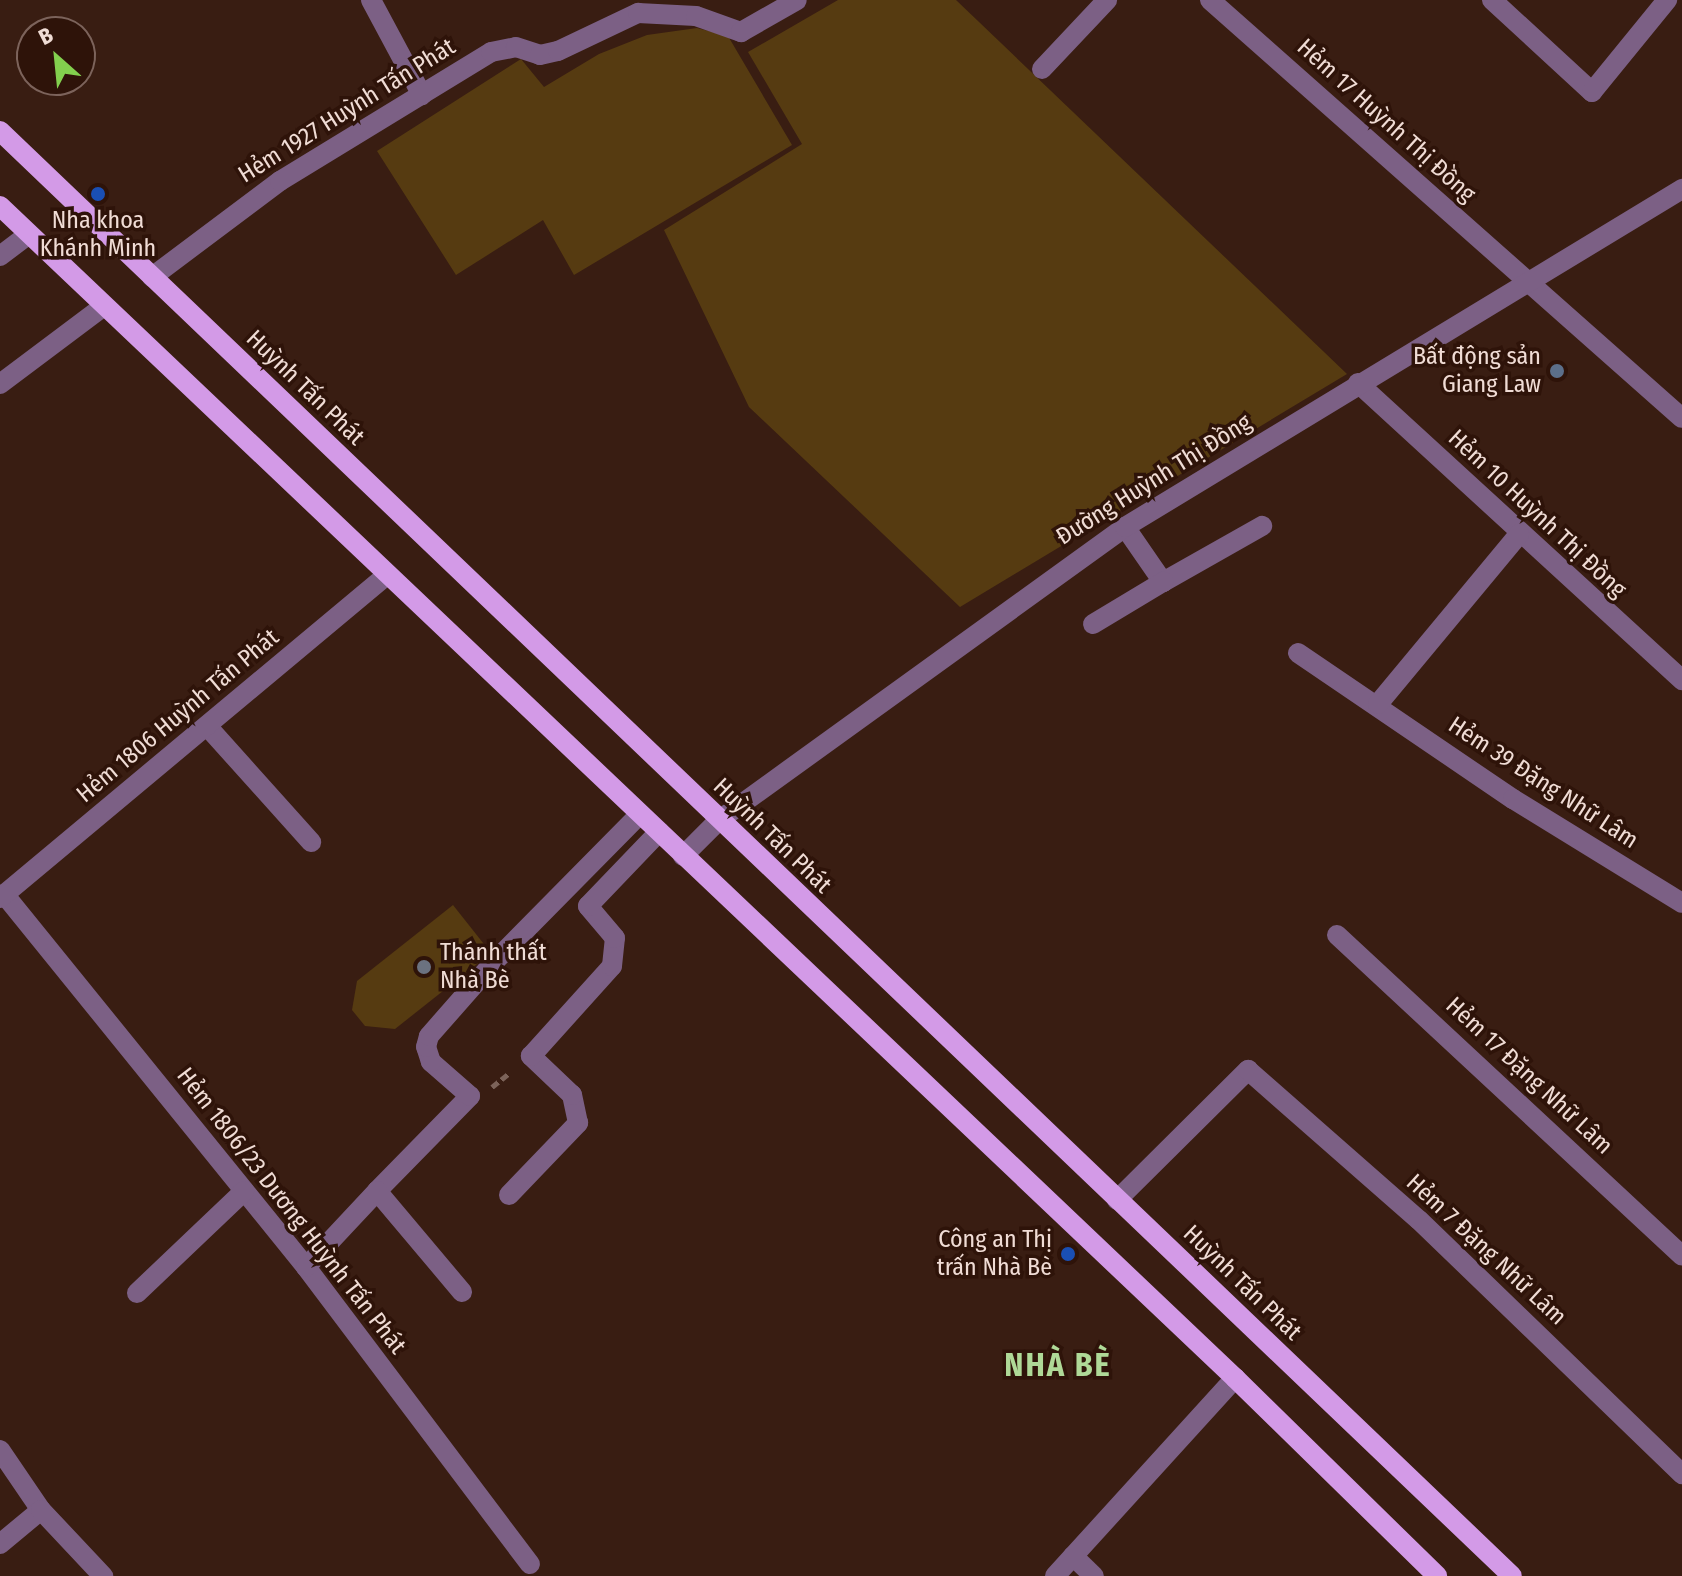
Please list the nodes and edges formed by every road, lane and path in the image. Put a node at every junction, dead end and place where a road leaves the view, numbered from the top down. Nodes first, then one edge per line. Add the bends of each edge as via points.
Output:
1 (371, 0) edge
2 (797, 0) edge
3 (1107, 0) edge
4 (1210, 0) edge
5 (1492, 0) edge
6 (1667, 0) edge
7 (1042, 69) dead end
8 (422, 95) junction
9 (0, 131) edge
10 (1682, 189) edge
11 (0, 206) edge
12 (29, 234) junction
13 (0, 256) edge
14 (152, 277) junction
15 (1527, 281) junction
16 (104, 306) junction
17 (1358, 383) junction
18 (0, 384) edge
19 (1682, 418) edge
20 (1262, 526) dead end
21 (1125, 527) junction
22 (1519, 534) junction
23 (388, 574) junction
24 (1163, 582) junction
25 (1093, 624) dead end
26 (1298, 653) dead end
27 (1682, 680) edge
28 (1378, 704) junction
29 (207, 726) junction
30 (640, 814) junction
31 (718, 821) junction
32 (659, 832) junction
33 (311, 842) dead end
34 (683, 856) junction
35 (2, 896) edge
36 (1682, 903) edge
37 (1337, 935) dead end
38 (531, 1056) junction
39 (470, 1096) junction
40 (244, 1191) junction
41 (377, 1191) junction
42 (509, 1195) dead end
43 (1117, 1200) junction
44 (1682, 1256) edge
45 (306, 1267) junction
46 (462, 1292) dead end
47 (137, 1293) dead end
48 (1235, 1378) junction
49 (0, 1450) edge
50 (1682, 1474) edge
51 (41, 1510) junction
52 (0, 1544) edge
53 (1073, 1556) junction
54 (530, 1564) dead end
55 (103, 1576) edge
56 (1055, 1576) edge
57 (1094, 1576) edge
58 (1437, 1576) edge
59 (1512, 1576) edge

1 - 8 street
2 - 8 street, Hẻm 1927 Huỳnh Tấn Phát via 741,32 696,16 638,13 540,55 516,47 491,52
3 - 7 street
4 - 15 street, Hẻm 17 Huỳnh Thị Đồng
5 - 6 street via 1592,92
8 - 14 street, Hẻm 1927 Huỳnh Tấn Phát via 268,189
9 - 14 main road, Huỳnh Tấn Phát
10 - 15 street, Đường Huỳnh Thị Đồng
11 - 12 main road
12 - 13 street
12 - 16 main road
14 - 31 main road, Huỳnh Tấn Phát
15 - 17 street, Đường Huỳnh Thị Đồng
15 - 19 street, Hẻm 17 Huỳnh Thị Đồng
16 - 18 street
16 - 23 main road
17 - 21 street, Đường Huỳnh Thị Đồng
17 - 22 street, Hẻm 10 Huỳnh Thị Đồng
20 - 24 street
21 - 24 street
21 - 31 street, Đường Huỳnh Thị Đồng
22 - 27 street, Hẻm 10 Huỳnh Thị Đồng
22 - 28 street
23 - 29 street, Hẻm 1806 Huỳnh Tấn Phát
23 - 30 main road
24 - 25 street
26 - 28 street, Hẻm 39 Đặng Nhữ Lâm
28 - 36 street, Hẻm 39 Đặng Nhữ Lâm via 1513,799
29 - 33 street
29 - 35 street, Hẻm 1806 Huỳnh Tấn Phát
30 - 32 main road
30 - 39 street via 429,1036 431,1062
31 - 34 street, Đường Huỳnh Thị Đồng
31 - 43 main road, Huỳnh Tấn Phát
32 - 34 main road
32 - 38 street via 588,906 615,938 612,966
34 - 48 main road
35 - 40 street, Hẻm 1806/23 Dương Huỳnh Tấn Phát
37 - 44 street, Hẻm 17 Đặng Nhữ Lâm
38 - 39 path via 485,1093
38 - 42 street via 572,1095 578,1123
39 - 41 street
40 - 45 street, Hẻm 1806/23 Dương Huỳnh Tấn Phát
40 - 47 street
41 - 45 street
41 - 46 street
43 - 50 street, Hẻm 7 Đặng Nhữ Lâm via 1248,1070 1419,1220
43 - 59 main road, Huỳnh Tấn Phát
45 - 54 street, Hẻm 1806/23 Dương Huỳnh Tấn Phát
48 - 53 street
48 - 58 main road
49 - 51 street
51 - 52 street
51 - 55 street
53 - 56 street
53 - 57 street

